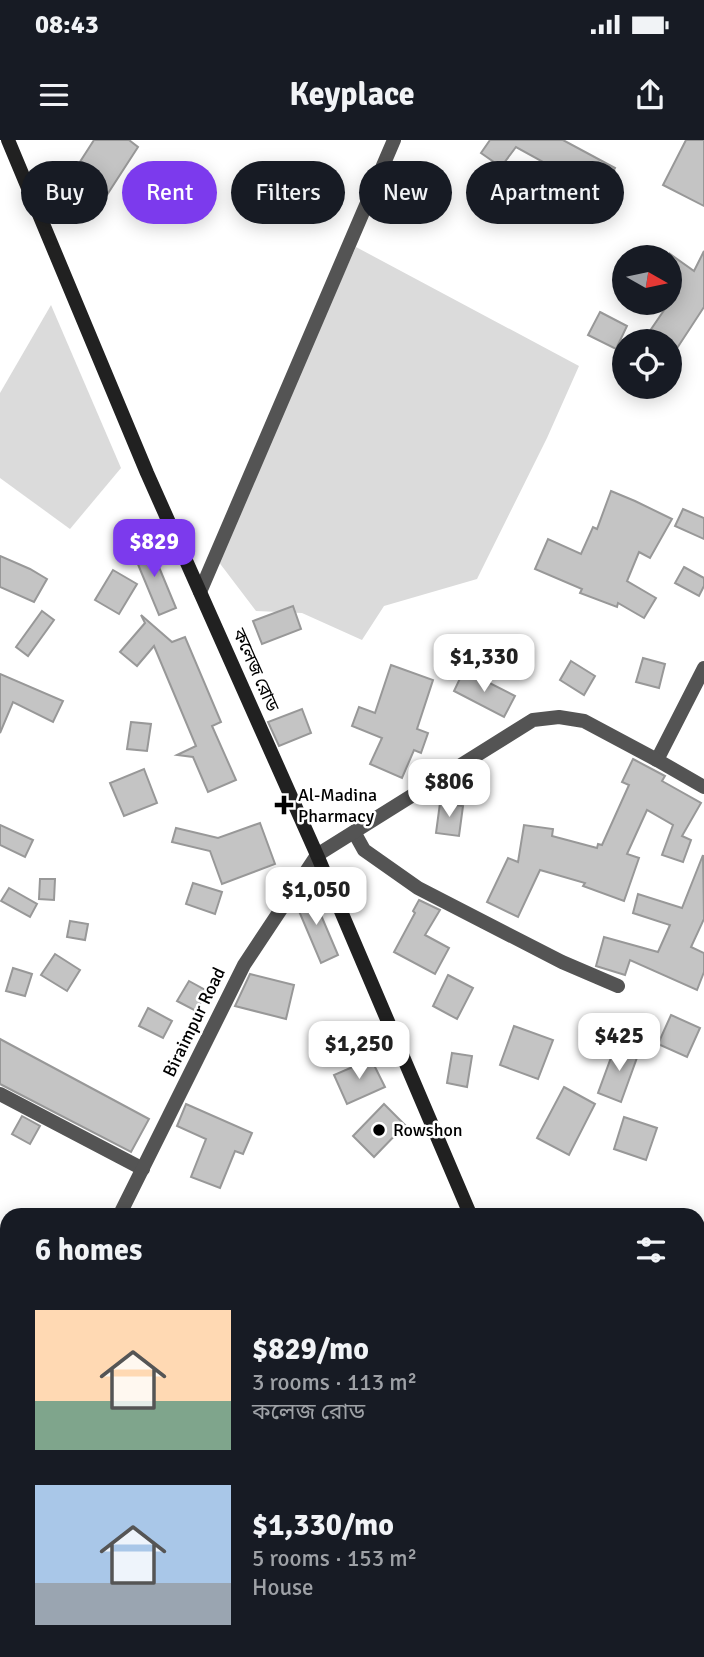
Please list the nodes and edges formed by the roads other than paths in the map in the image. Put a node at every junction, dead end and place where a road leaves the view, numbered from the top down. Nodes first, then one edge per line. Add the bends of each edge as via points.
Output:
1 (8, 140) edge
2 (394, 140) edge
3 (200, 592) junction
4 (704, 668) edge
5 (657, 760) junction
6 (704, 787) edge
7 (354, 832) junction
8 (317, 855) junction
9 (618, 986) dead end
10 (0, 1094) edge
11 (143, 1169) junction
12 (123, 1208) edge
13 (467, 1208) edge

1 - 3 main road, কলেজ রোড
2 - 3 street
3 - 8 main road, কলেজ রোড
4 - 5 street
5 - 6 street
5 - 7 street via 584,722 559,717 533,720
7 - 8 street
7 - 9 street via 364,850 418,888
8 - 11 street, Biraimpur Road via 244,965
8 - 13 main road, কলেজ রোড
10 - 11 street
11 - 12 street, Biraimpur Road

